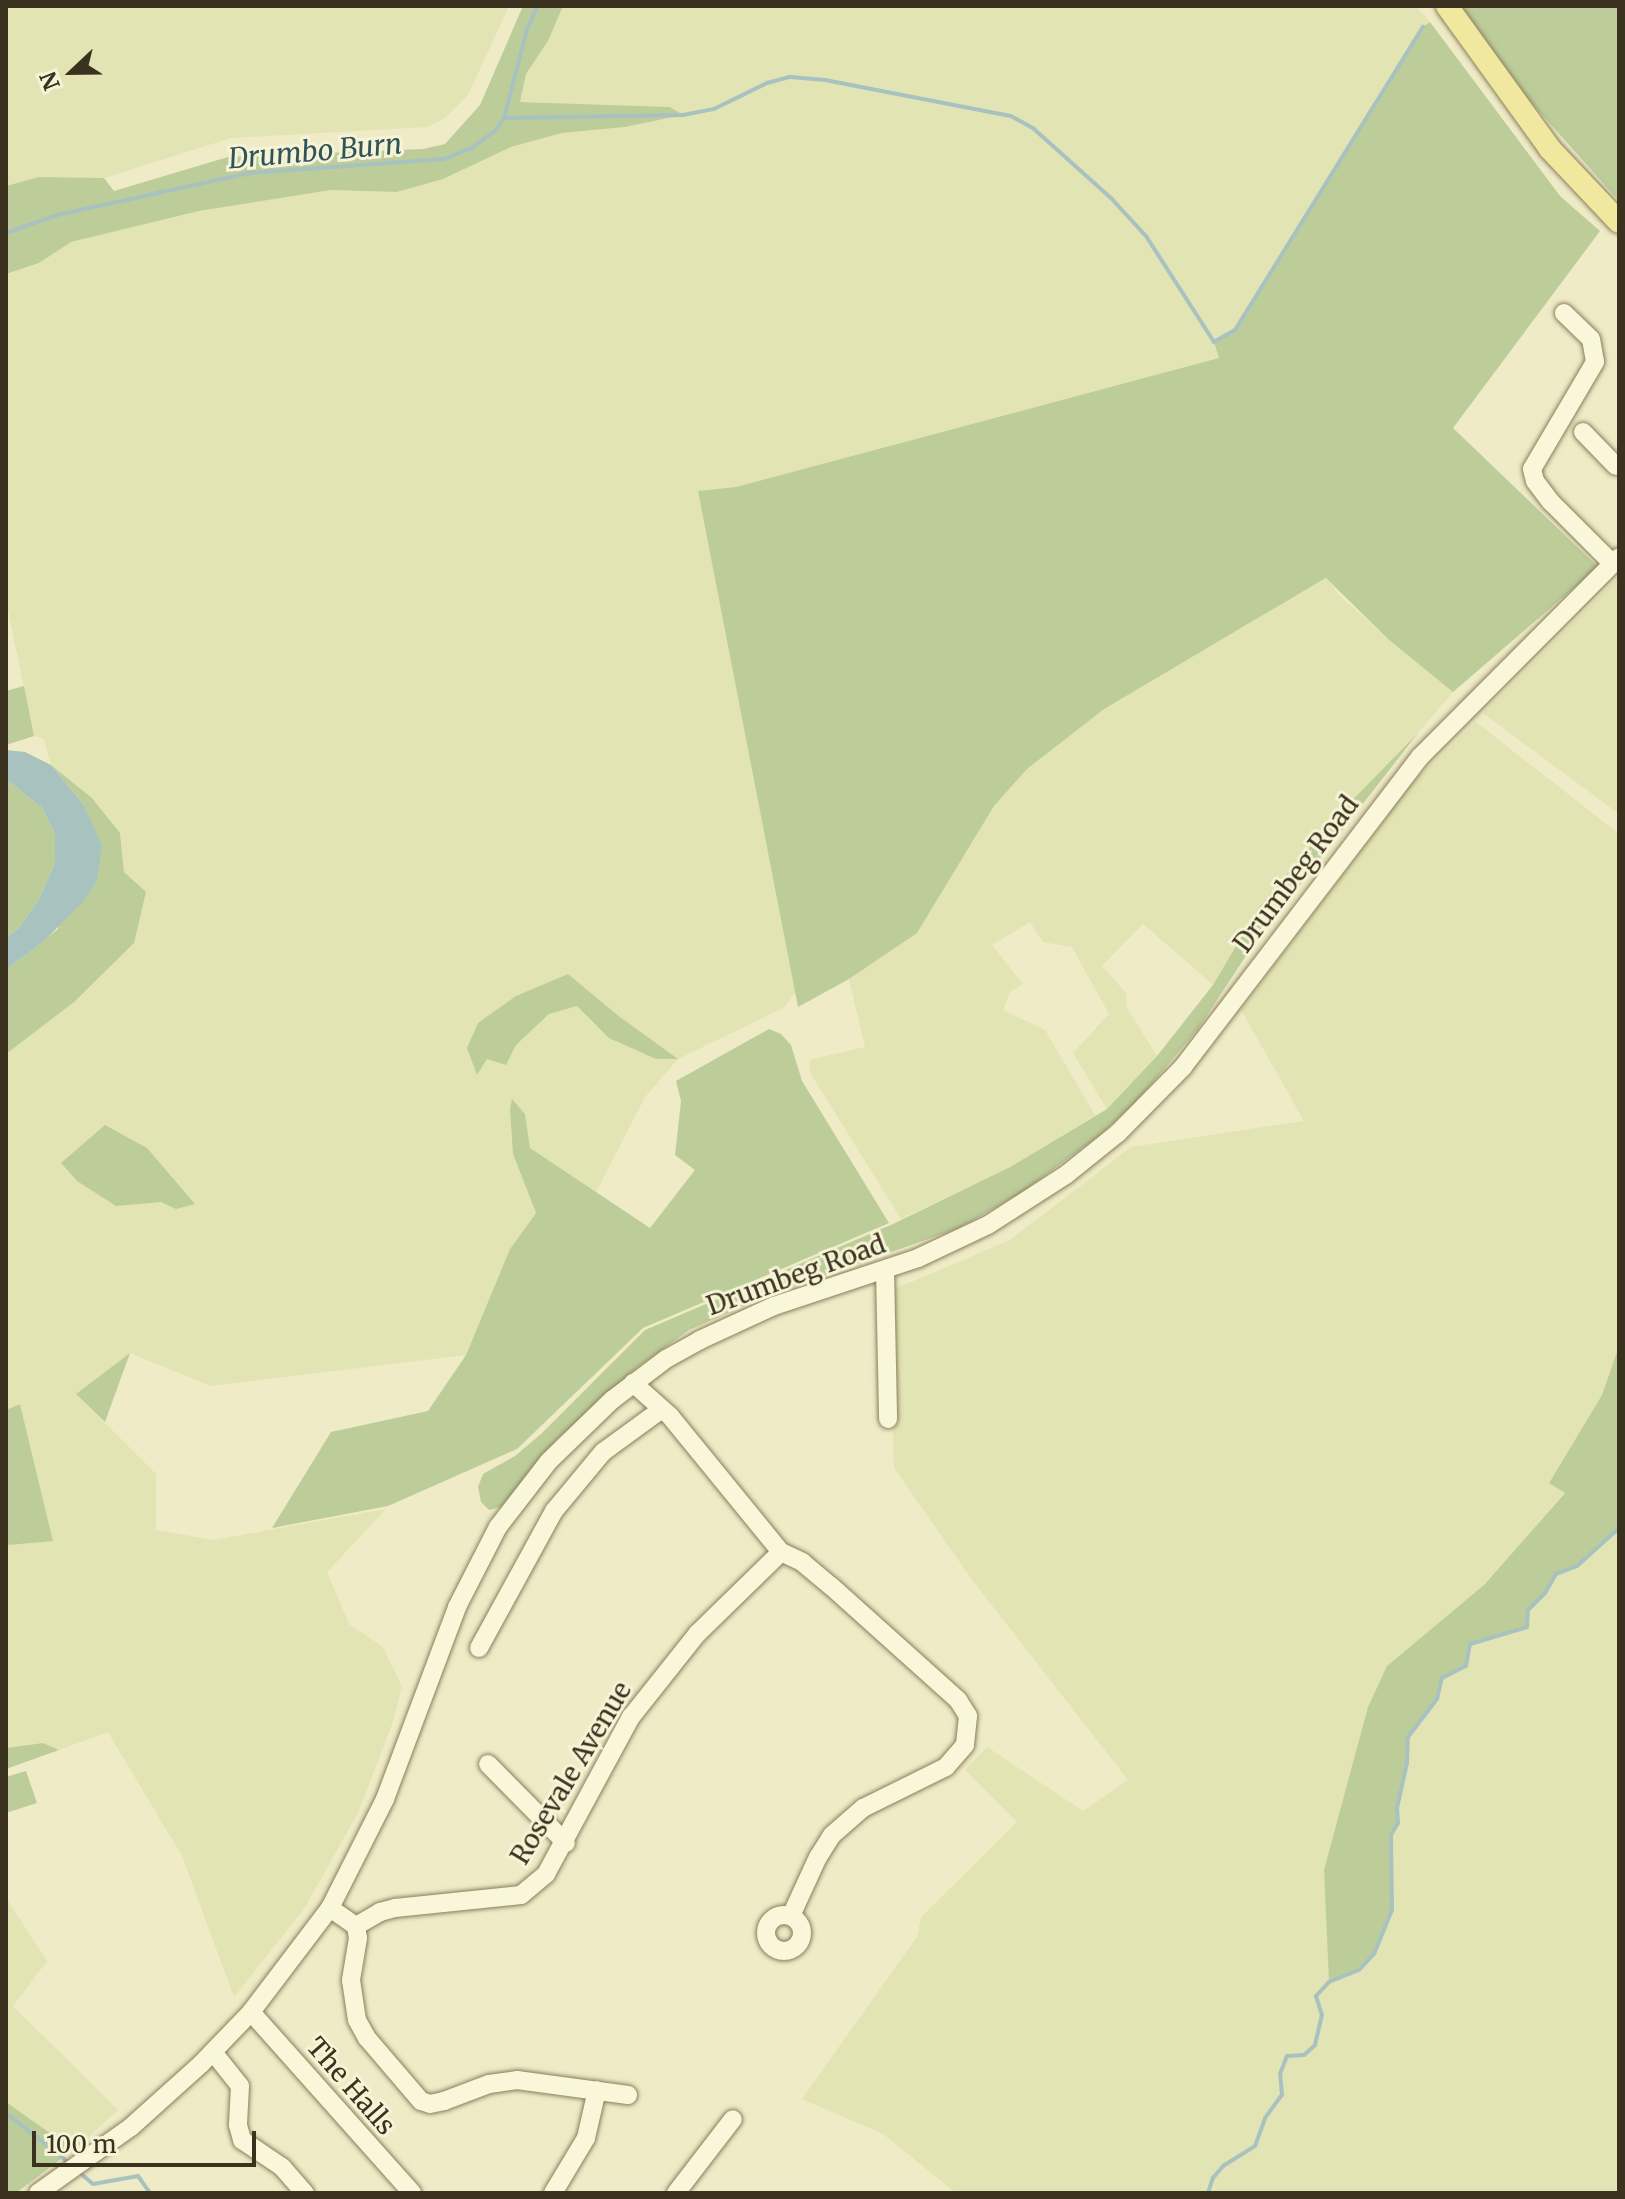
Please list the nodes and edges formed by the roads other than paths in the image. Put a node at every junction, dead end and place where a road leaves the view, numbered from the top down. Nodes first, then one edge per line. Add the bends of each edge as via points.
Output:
1 (1447, 6) edge
2 (1619, 222) edge
3 (1564, 313) dead end
4 (1583, 432) dead end
5 (1615, 467) edge
6 (1616, 560) edge
7 (885, 1270) junction
8 (633, 1383) junction
9 (662, 1409) junction
10 (888, 1419) dead end
11 (781, 1552) junction
12 (479, 1648) dead end
13 (488, 1764) dead end
14 (566, 1843) junction
15 (330, 1908) junction
16 (791, 1916) dead end
17 (356, 1926) junction
18 (251, 2012) junction
19 (213, 2052) junction
20 (597, 2090) junction
21 (628, 2095) dead end
22 (733, 2119) dead end
23 (38, 2193) edge
24 (305, 2193) edge
25 (412, 2193) edge
26 (553, 2193) edge
27 (676, 2193) edge

1 - 2 main road via 1550,149
3 - 6 street via 1591,339 1595,362 1532,469 1551,502
4 - 5 street
6 - 7 street, Drumbeg Road via 1420,757 1200,1046 1144,1109 1027,1202 950,1244
7 - 8 street, Drumbeg Road via 738,1321
7 - 10 street
8 - 9 street
8 - 15 street, Drumbeg Road via 549,1461 483,1554 435,1658 385,1799
9 - 11 street
9 - 12 street via 603,1452 554,1511
11 - 14 street, Rosevale Avenue via 697,1634 631,1717
11 - 16 street via 831,1586 958,1700 968,1716 965,1745 946,1767 863,1808 832,1835
13 - 14 street
14 - 17 street, Rosevale Avenue via 546,1874 521,1895 395,1908
15 - 17 street
15 - 18 street, Drumbeg Road
17 - 20 street via 351,1980 357,2020 421,2101 430,2104 517,2080
18 - 19 street, Drumbeg Road
18 - 25 street, The Halls
19 - 23 street, Drumbeg Road via 153,2109
19 - 24 street via 240,2086 242,2140 282,2167
20 - 21 street
20 - 26 street via 586,2138
22 - 27 street

